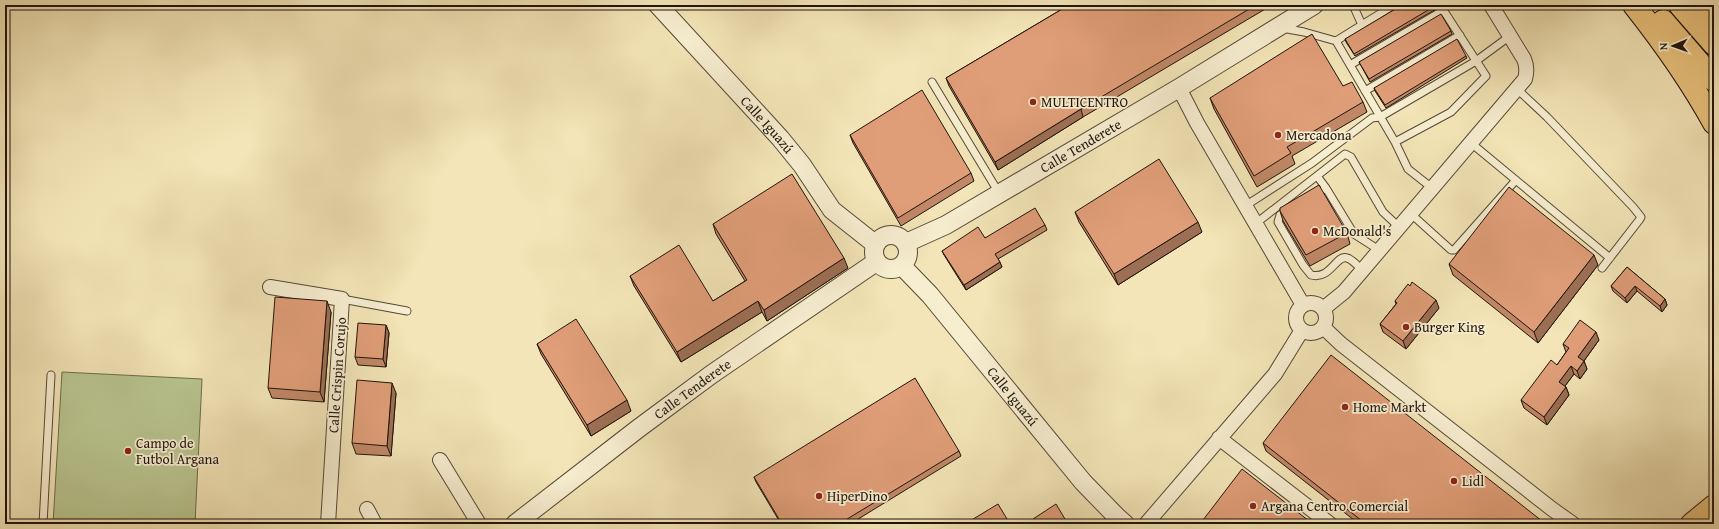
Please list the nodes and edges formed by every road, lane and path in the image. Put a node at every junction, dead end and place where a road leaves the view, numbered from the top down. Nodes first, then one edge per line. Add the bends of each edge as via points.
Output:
1 (658, 5) edge
2 (1314, 5) edge
3 (1353, 5) edge
4 (1394, 5) edge
5 (1491, 5) edge
6 (1634, 5) edge
7 (1649, 5) edge
8 (1680, 5) edge
9 (1706, 5) edge
10 (1442, 8) edge
11 (1714, 13) edge
12 (1362, 25) junction
13 (1277, 28) junction
14 (1460, 35) junction
15 (1510, 36) junction
16 (1336, 41) junction
17 (1714, 44) edge
18 (1476, 61) junction
19 (1350, 65) junction
20 (1714, 80) edge
21 (932, 82) dead end
22 (1179, 88) junction
23 (1517, 89) junction
24 (1365, 91) junction
25 (1380, 117) junction
26 (1714, 124) edge
27 (1395, 142) junction
28 (1471, 142) junction
29 (1318, 176) junction
30 (1516, 180) junction
31 (1326, 188) junction
32 (1432, 188) junction
33 (999, 193) junction
34 (1308, 198) edge
35 (1295, 205) edge
36 (1245, 206) junction
37 (1410, 213) junction
38 (1255, 224) junction
39 (1399, 226) junction
40 (906, 243) junction
41 (875, 244) junction
42 (1379, 250) junction
43 (1610, 258) junction
44 (876, 262) junction
45 (902, 266) junction
46 (1602, 268) dead end
47 (1362, 270) junction
48 (270, 287) dead end
49 (342, 299) junction
50 (1303, 305) junction
51 (1323, 309) junction
52 (407, 311) dead end
53 (1323, 327) junction
54 (1302, 330) junction
55 (51, 375) dead end
56 (1219, 438) junction
57 (440, 460) dead end
58 (1714, 506) edge
59 (367, 509) dead end
60 (43, 524) edge
61 (327, 524) edge
62 (376, 524) edge
63 (479, 524) edge
64 (515, 524) edge
65 (1125, 524) edge
66 (1146, 524) edge
67 (1330, 524) edge
68 (1573, 524) edge
69 (1692, 524) edge
70 (1700, 524) edge

1 - 41 street, Calle Iguazú via 780,138 802,165 832,210
2 - 13 street, Calle Tenderete
3 - 12 lane
4 - 12 lane
5 - 15 street
6 - 26 main road via 1662,40
7 - 20 main road
8 - 17 main road
9 - 11 main road
10 - 14 lane
10 - 19 lane
12 - 16 lane
13 - 16 lane
13 - 22 street, Calle Tenderete
14 - 18 lane
14 - 24 lane
15 - 18 lane
15 - 23 street via 1526,64 1527,74
16 - 19 lane
18 - 25 lane
18 - 27 lane via 1486,76 1451,112
19 - 24 lane
21 - 33 lane
22 - 33 street, Calle Tenderete
22 - 36 street
23 - 28 street
23 - 43 lane via 1547,117 1640,216
24 - 25 lane
25 - 27 lane
25 - 36 lane via 1372,118 1312,163
27 - 32 lane via 1408,169
28 - 30 lane
28 - 32 street
29 - 31 lane
29 - 38 lane
29 - 39 lane via 1348,154 1383,212
30 - 37 lane via 1454,250
30 - 43 lane
31 - 34 lane
31 - 42 lane via 1354,234
32 - 37 street
33 - 40 street, Calle Tenderete via 946,225
35 - 47 lane via 1280,215 1278,222 1311,275 1320,276 1344,257
36 - 38 street
37 - 39 street
38 - 50 street
39 - 42 street
40 - 41 street via 894,235 886,235
40 - 45 street via 908,255
41 - 44 street via 873,256
42 - 47 street
43 - 46 lane
44 - 45 street via 888,270
44 - 64 street, Calle Tenderete via 712,374
45 - 65 street, Calle Iguazú via 930,295 1083,482
47 - 51 street via 1344,292
48 - 49 street, Calle Crispin Corujo
49 - 52 lane
49 - 61 street, Calle Crispin Corujo
50 - 51 street via 1314,303
50 - 54 street via 1296,320
51 - 53 street
53 - 54 street via 1313,332
53 - 68 street via 1341,344
54 - 56 street via 1275,374
55 - 60 lane
56 - 66 street
56 - 67 street
57 - 63 street
58 - 69 main road
58 - 70 main road
59 - 62 street

